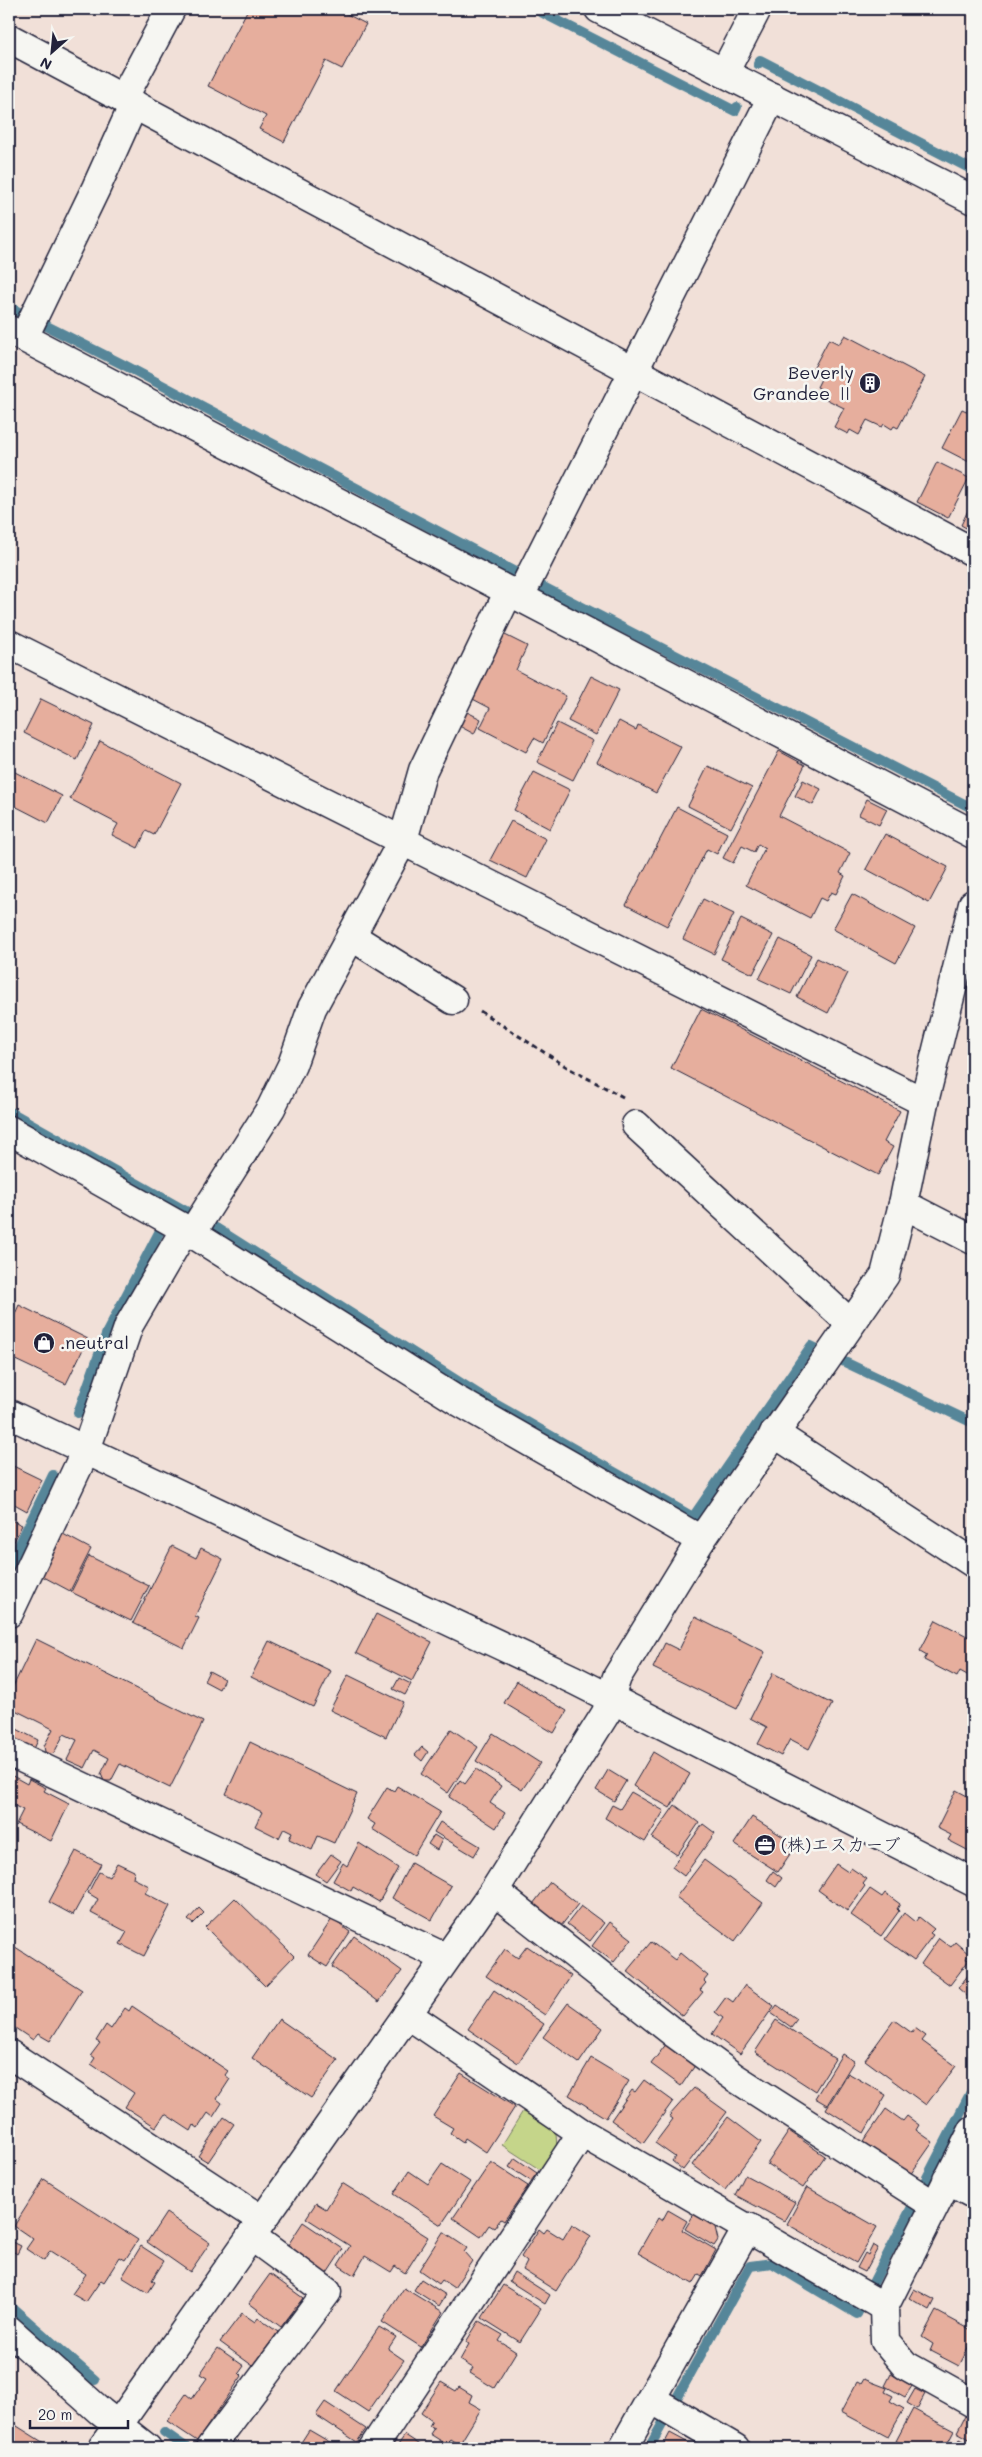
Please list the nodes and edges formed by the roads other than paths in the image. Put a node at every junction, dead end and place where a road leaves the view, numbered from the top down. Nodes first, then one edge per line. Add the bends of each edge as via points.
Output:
1 (170, 9) edge
2 (599, 9) edge
3 (757, 9) edge
4 (9, 38) edge
5 (724, 73) junction
6 (772, 97) junction
7 (128, 102) junction
8 (973, 200) edge
9 (25, 326) edge
10 (634, 374) junction
11 (973, 552) edge
12 (522, 586) junction
13 (9, 644) edge
14 (973, 834) edge
15 (403, 840) junction
16 (973, 904) edge
17 (351, 936) junction
18 (453, 1000) road end
19 (924, 1102) junction
20 (636, 1125) road end
21 (9, 1130) edge
22 (904, 1204) junction
23 (185, 1223) junction
24 (973, 1240) edge
25 (850, 1323) junction
26 (9, 1414) edge
27 (774, 1434) junction
28 (86, 1450) junction
29 (701, 1540) junction
30 (973, 1563) edge
31 (9, 1613) edge
32 (610, 1698) junction
33 (9, 1752) edge
34 (973, 1882) edge
35 (494, 1891) junction
36 (446, 1958) junction
37 (407, 2014) junction
38 (9, 2054) edge
39 (973, 2130) edge
40 (582, 2134) junction
41 (947, 2180) junction
42 (973, 2194) edge
43 (921, 2198) junction
44 (748, 2227) junction
45 (256, 2228) junction
46 (872, 2299) junction
47 (9, 2330) edge
48 (973, 2403) edge
49 (664, 2407) junction
50 (116, 2424) junction
51 (102, 2448) edge
52 (147, 2448) edge
53 (210, 2448) edge
54 (373, 2448) edge
55 (624, 2448) edge
56 (735, 2448) edge

1 - 7 street
2 - 5 street
3 - 5 street
4 - 7 street
5 - 6 street
6 - 8 street
6 - 10 street
7 - 9 street
7 - 10 street
9 - 12 street
10 - 11 street
10 - 12 street
12 - 14 street
12 - 15 street via 423,770
13 - 15 street
15 - 17 street
15 - 19 street
16 - 19 street
17 - 18 street
17 - 23 street via 312,1008 292,1066 271,1108
19 - 22 street
20 - 25 street
21 - 23 street
22 - 24 street
22 - 25 street via 885,1275
23 - 28 street via 129,1325
23 - 29 street via 458,1401
25 - 27 street
26 - 28 street
27 - 29 street
27 - 30 street
28 - 31 street
28 - 32 street
29 - 32 street via 617,1677
32 - 34 street
32 - 35 street via 606,1713
33 - 36 street
35 - 36 street
35 - 43 street via 734,2077
36 - 37 street
37 - 40 street
37 - 45 street
38 - 45 street
39 - 41 street
40 - 44 street
40 - 54 street
41 - 42 street
41 - 43 street
43 - 46 street
44 - 46 street
44 - 49 street
45 - 50 street
45 - 53 street via 328,2292
46 - 48 street via 885,2341 905,2365
47 - 50 street
49 - 55 street
49 - 56 street
50 - 51 street
50 - 52 street

